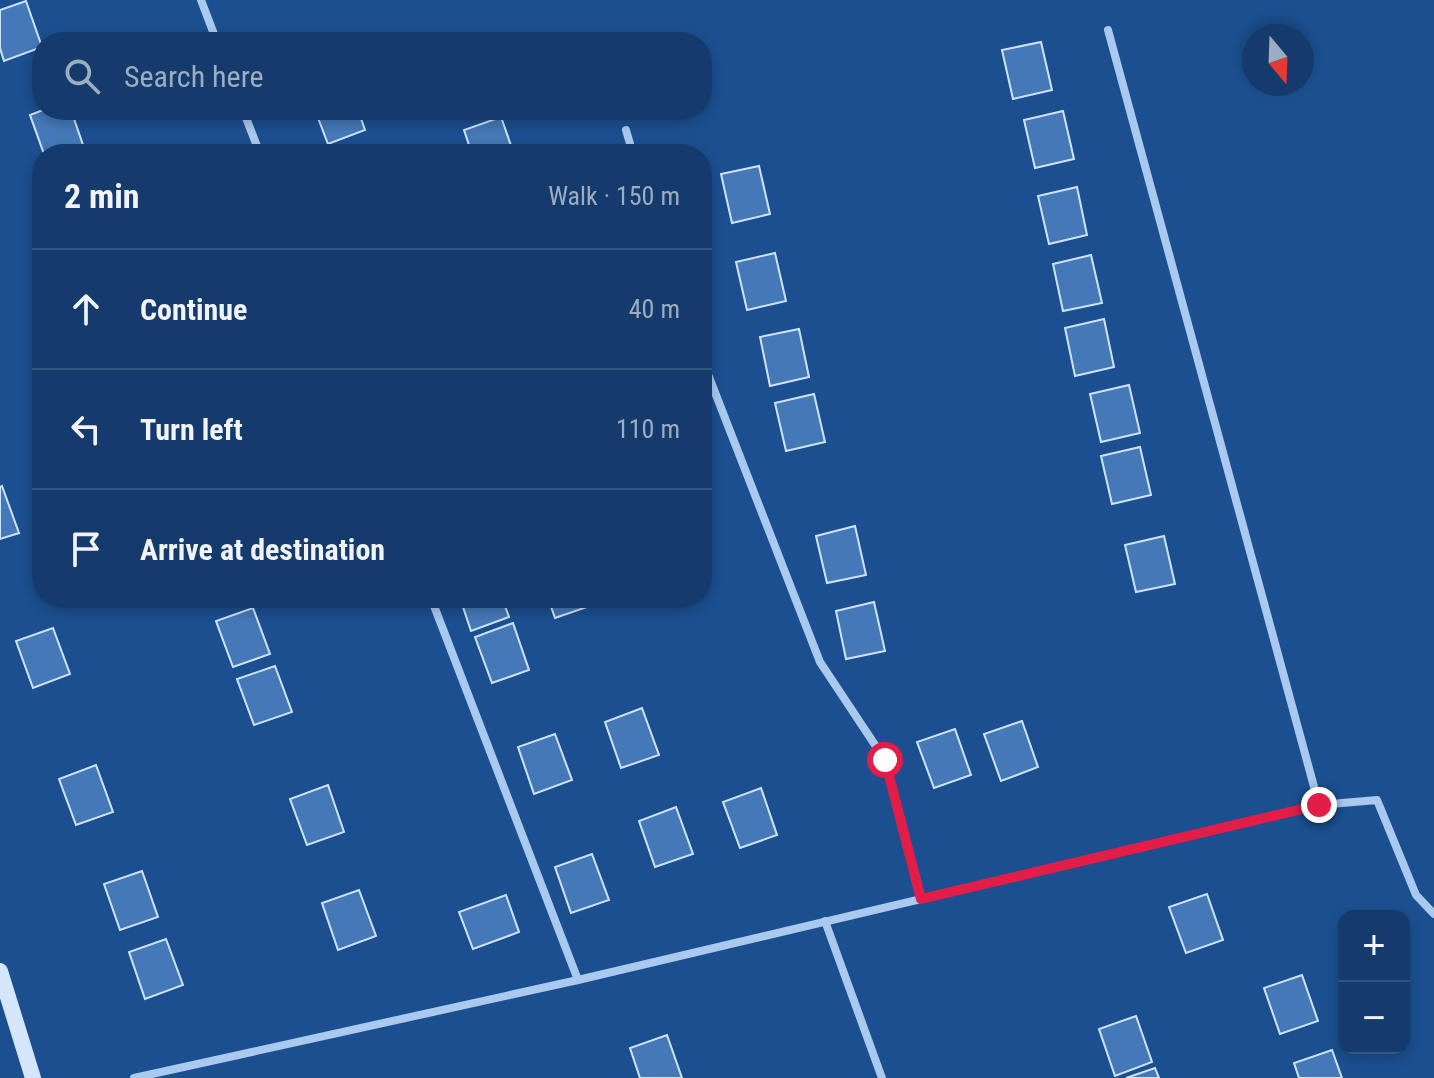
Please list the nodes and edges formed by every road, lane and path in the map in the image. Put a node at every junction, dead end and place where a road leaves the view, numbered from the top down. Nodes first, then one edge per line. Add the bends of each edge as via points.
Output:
1 (201, 0) edge
2 (1108, 30) dead end
3 (213, 32) edge
4 (247, 120) edge
5 (626, 130) dead end
6 (256, 144) edge
7 (630, 144) edge
8 (712, 385) edge
9 (435, 608) edge
10 (1319, 805) junction
11 (921, 899) junction
12 (1434, 914) edge
13 (825, 921) junction
14 (1, 979) edge
15 (578, 980) junction
16 (33, 1078) edge
17 (134, 1078) edge
18 (882, 1078) edge

1 - 3 street
2 - 10 street
4 - 6 street
5 - 7 street
8 - 11 street via 820,662 885,760
9 - 15 street
10 - 11 street
10 - 12 street via 1377,800 1416,895
11 - 13 street
13 - 15 street
13 - 18 street
14 - 16 main road
15 - 17 street

